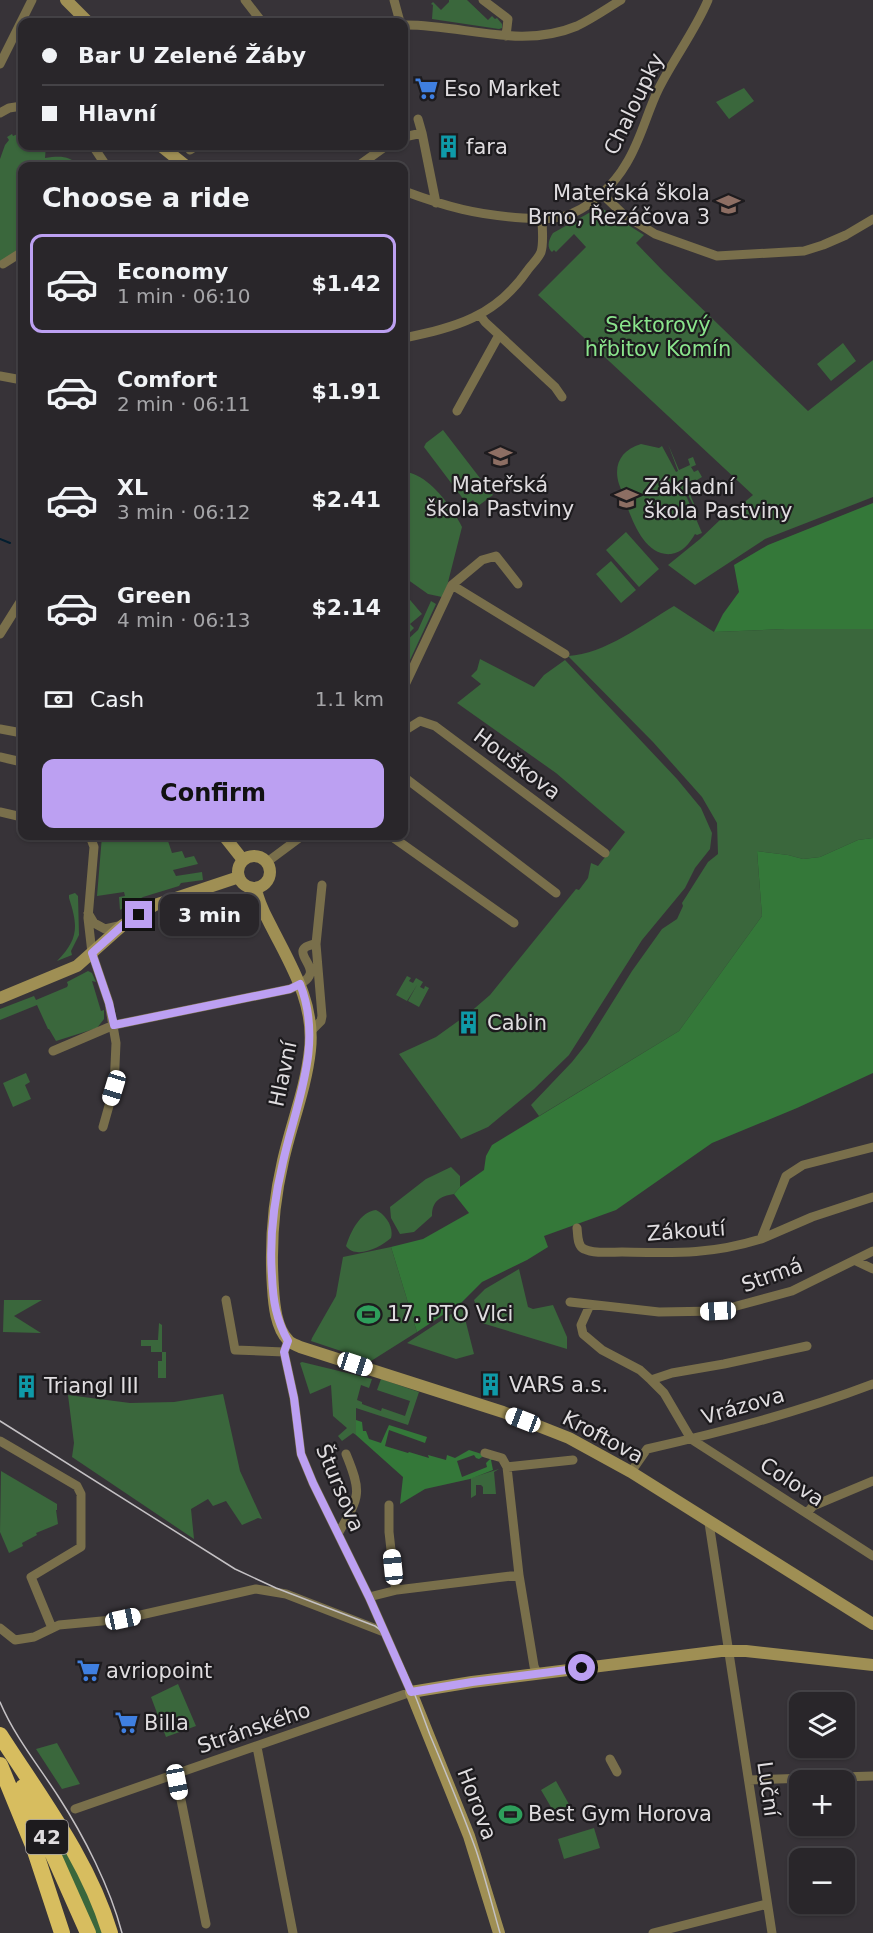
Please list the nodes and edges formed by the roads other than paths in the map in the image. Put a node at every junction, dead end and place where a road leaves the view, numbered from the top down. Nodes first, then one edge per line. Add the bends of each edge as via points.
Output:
1 (32, 0) edge
2 (66, 0) edge
3 (245, 0) edge
4 (394, 0) edge
5 (483, 0) edge
6 (621, 0) edge
7 (706, 1) edge
8 (23, 18) edge
9 (84, 18) edge
10 (259, 18) edge
11 (400, 18) edge
12 (408, 24) edge
13 (18, 28) edge
14 (506, 36) junction
15 (0, 64) edge
16 (18, 107) edge
17 (0, 113) edge
18 (418, 119) dead end
19 (422, 133) junction
20 (408, 136) edge
21 (165, 150) edge
22 (380, 150) edge
23 (176, 162) edge
24 (364, 162) edge
25 (408, 192) edge
26 (601, 193) junction
27 (436, 203) junction
28 (542, 219) junction
29 (873, 219) edge
30 (18, 255) edge
31 (3, 264) dead end
32 (480, 315) junction
33 (499, 335) junction
34 (408, 337) edge
35 (0, 376) edge
36 (18, 379) edge
37 (562, 397) dead end
38 (457, 411) dead end
39 (518, 584) dead end
40 (452, 585) junction
41 (18, 605) edge
42 (0, 634) edge
43 (566, 654) dead end
44 (408, 678) edge
45 (0, 729) edge
46 (408, 729) edge
47 (18, 732) edge
48 (0, 757) edge
49 (18, 761) edge
50 (408, 780) edge
51 (0, 812) edge
52 (18, 816) edge
53 (92, 840) edge
54 (227, 840) edge
55 (297, 840) edge
56 (397, 840) edge
57 (605, 853) dead end
58 (243, 860) junction
59 (267, 862) junction
60 (239, 877) junction
61 (322, 885) dead end
62 (256, 888) junction
63 (556, 893) dead end
64 (88, 913) junction
65 (514, 923) dead end
66 (123, 925) junction
67 (315, 944) junction
68 (92, 953) junction
69 (300, 984) junction
70 (0, 998) edge
71 (114, 1025) junction
72 (311, 1031) junction
73 (53, 1051) dead end
74 (103, 1127) dead end
75 (873, 1147) edge
76 (873, 1197) edge
77 (274, 1205) joint
78 (577, 1228) dead end
79 (760, 1239) junction
80 (873, 1251) edge
81 (856, 1261) junction
82 (873, 1269) edge
83 (226, 1300) dead end
84 (570, 1302) dead end
85 (590, 1305) junction
86 (807, 1346) dead end
87 (286, 1347) junction
88 (651, 1380) junction
89 (873, 1384) edge
90 (691, 1439) junction
91 (0, 1441) edge
92 (485, 1453) dead end
93 (346, 1454) dead end
94 (573, 1460) dead end
95 (507, 1467) junction
96 (631, 1472) junction
97 (873, 1481) edge
98 (389, 1505) dead end
99 (807, 1513) junction
100 (709, 1523) junction
101 (338, 1534) junction
102 (873, 1556) edge
103 (519, 1575) junction
104 (397, 1590) junction
105 (369, 1597) junction
106 (873, 1624) edge
107 (52, 1628) junction
108 (0, 1629) edge
109 (384, 1632) junction
110 (729, 1650) junction
111 (873, 1665) edge
112 (537, 1673) junction
113 (411, 1692) junction
114 (0, 1735) edge
115 (0, 1744) edge
116 (257, 1747) junction
117 (610, 1759) dead end
118 (0, 1765) edge
119 (617, 1772) dead end
120 (176, 1775) junction
121 (873, 1776) edge
122 (749, 1780) junction
123 (75, 1809) dead end
124 (767, 1904) junction
125 (206, 1924) dead end
126 (62, 1933) edge
127 (88, 1933) edge
128 (110, 1933) edge
129 (293, 1933) edge
130 (499, 1933) edge
131 (653, 1933) edge
132 (772, 1933) edge

1 - 8 street
2 - 9 street
3 - 10 street
4 - 11 street
5 - 14 street via 508,19
6 - 14 street via 581,24 560,31
7 - 26 street, Chaloupky via 658,90 627,163
12 - 14 street
13 - 15 street
16 - 17 street
18 - 19 street
19 - 20 street
19 - 27 street
21 - 23 street
22 - 24 street
25 - 27 street, Chaloupky
26 - 28 street, Chaloupky via 573,213
26 - 29 street via 623,214 655,234 717,256 804,250 846,235
27 - 28 street, Chaloupky via 488,216
28 - 32 street via 541,252 515,288
30 - 31 street
32 - 33 street
32 - 34 street via 457,326
33 - 37 street
33 - 38 street
35 - 36 street
39 - 40 street via 496,556 482,560
40 - 43 street
40 - 44 street
41 - 42 street
45 - 47 street
46 - 57 street, Houškova via 420,722 435,726
48 - 49 street
50 - 63 street
51 - 52 street
53 - 64 street
54 - 58 street
55 - 59 street
56 - 65 street
58 - 59 street via 257,856
58 - 60 street
59 - 62 street via 268,881
60 - 62 street via 245,885
60 - 66 street via 161,902
61 - 67 street
62 - 69 street, Hlavní
64 - 66 street via 94,923 105,929
64 - 68 street
66 - 68 street
67 - 69 street via 304,950 304,960 311,971
67 - 72 street via 322,1014
68 - 70 street via 76,966
68 - 71 street
69 - 71 street
69 - 72 street, Hlavní
71 - 73 street
71 - 74 street via 114,1088
72 - 77 street, Hlavní via 310,1051
75 - 79 street via 803,1165 786,1176
76 - 79 street
77 - 87 street, Štursova via 273,1299
78 - 79 street, Zákoutí via 583,1249 598,1251 706,1252
80 - 81 street, Strmá
81 - 82 street
81 - 85 street, Strmá via 792,1291 718,1311 659,1312
83 - 87 street via 235,1350
84 - 85 street, Strmá
85 - 88 street via 581,1325 583,1334
86 - 88 street
87 - 96 street, Kroftova via 300,1347 503,1412 569,1438
87 - 101 street, Štursova via 301,1454
88 - 90 street
89 - 90 street, Vrázova
90 - 96 street, Vrázova via 647,1449
90 - 99 street, Colova
91 - 107 street via 77,1486 81,1494 81,1547 31,1577
92 - 95 street via 501,1458
93 - 101 street via 358,1491 355,1505
94 - 95 street
95 - 103 street
96 - 100 street, Kroftova
97 - 99 street via 813,1506
98 - 104 street
99 - 102 street, Colova
100 - 106 street, Kroftova
100 - 110 street, Luční
101 - 105 street, Štursova
103 - 104 street
103 - 112 street
104 - 105 street
105 - 109 street, Štursova
107 - 108 street via 34,1637 15,1640
107 - 109 street via 123,1619 256,1589 286,1594
109 - 113 street, Štursova
110 - 111 street
110 - 112 street
110 - 122 street, Luční
112 - 113 street
113 - 116 street, Stránského
113 - 130 street, Horova via 475,1852
114 - 128 highway, 42 via 59,1824 102,1908
115 - 127 highway, 42 via 30,1800
116 - 120 street, Stránského
116 - 129 street
117 - 119 street
118 - 126 highway, 42 via 34,1848
120 - 123 street, Stránského
120 - 125 street
121 - 122 street
122 - 124 street, Luční
124 - 131 street
124 - 132 street, Luční

